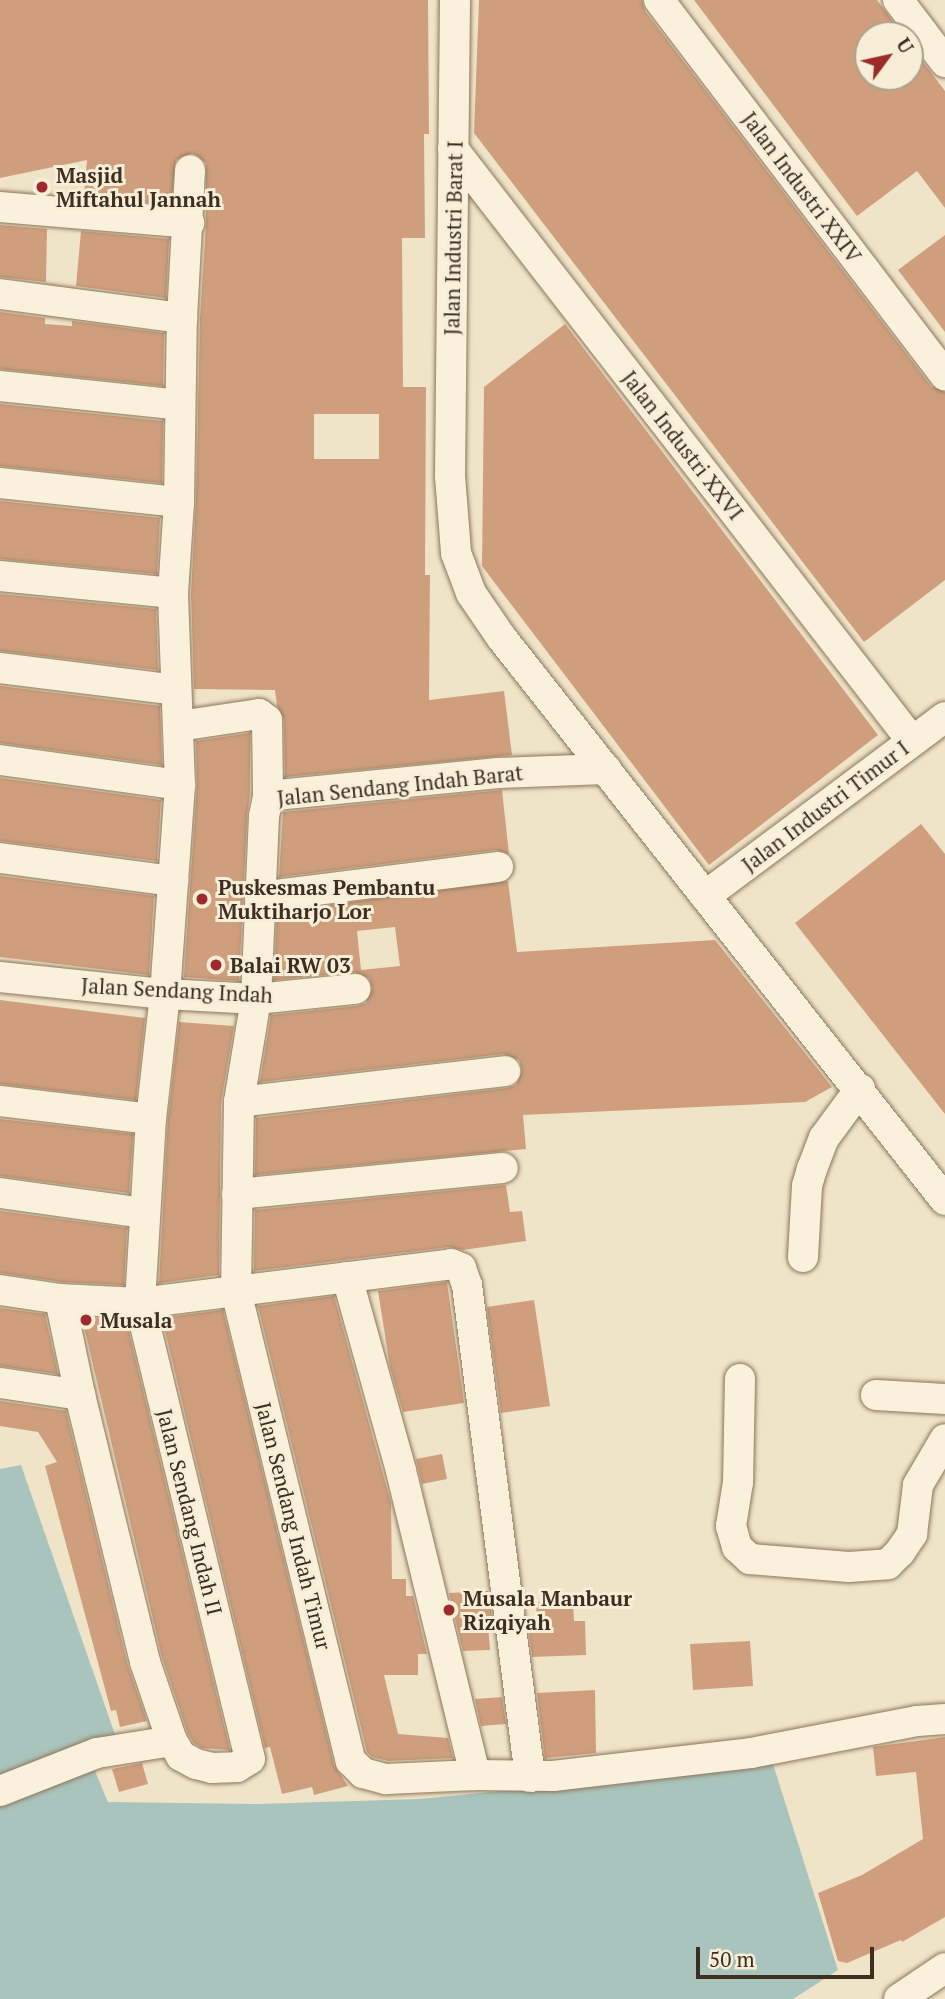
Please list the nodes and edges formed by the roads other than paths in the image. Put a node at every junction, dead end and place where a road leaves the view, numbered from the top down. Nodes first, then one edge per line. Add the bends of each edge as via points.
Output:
1 (456, 0) edge
2 (659, 0) edge
3 (898, 0) edge
4 (945, 62) edge
5 (453, 149) junction
6 (190, 170) dead end
7 (0, 207) edge
8 (188, 223) junction
9 (0, 294) edge
10 (182, 318) junction
11 (945, 374) edge
12 (0, 386) edge
13 (180, 405) junction
14 (0, 483) edge
15 (179, 502) junction
16 (0, 576) edge
17 (173, 593) junction
18 (0, 668) edge
19 (176, 690) junction
20 (945, 717) edge
21 (179, 726) junction
22 (912, 741) junction
23 (0, 760) edge
24 (606, 769) junction
25 (180, 785) junction
26 (268, 796) junction
27 (0, 858) edge
28 (498, 867) dead end
29 (173, 881) junction
30 (705, 896) junction
31 (260, 897) junction
32 (0, 977) edge
33 (355, 989) dead end
34 (164, 994) junction
35 (256, 999) junction
36 (505, 1071) dead end
37 (860, 1089) junction
38 (0, 1101) edge
39 (239, 1102) junction
40 (151, 1119) junction
41 (503, 1168) dead end
42 (0, 1192) edge
43 (237, 1194) junction
44 (945, 1200) edge
45 (145, 1213) junction
46 (803, 1257) dead end
47 (347, 1277) junction
48 (0, 1290) edge
49 (236, 1291) junction
50 (60, 1299) junction
51 (140, 1303) junction
52 (740, 1379) dead end
53 (0, 1383) edge
54 (80, 1395) junction
55 (876, 1395) dead end
56 (945, 1399) edge
57 (945, 1439) edge
58 (945, 1719) edge
59 (172, 1741) junction
60 (475, 1775) junction
61 (530, 1777) junction
62 (0, 1791) edge
63 (945, 1968) edge
64 (899, 1999) edge

1 - 5 street, Jalan Industri Barat I
2 - 11 street, Jalan Industri XXIV
3 - 4 street
5 - 22 street, Jalan Industri XXVI
5 - 24 street, Jalan Industri Barat I via 450,476 456,552 471,593 501,637
6 - 8 street, Jalan Sendang Indah II
7 - 8 street
8 - 10 street, Jalan Sendang Indah II
9 - 10 street
10 - 13 street, Jalan Sendang Indah II
12 - 13 street
13 - 15 street, Jalan Sendang Indah II
14 - 15 street
15 - 17 street, Jalan Sendang Indah II
16 - 17 street
17 - 19 street, Jalan Sendang Indah II
18 - 19 street
19 - 21 street, Jalan Sendang Indah II
20 - 22 street, Jalan Industri Timur I
21 - 25 street, Jalan Sendang Indah II
21 - 26 street via 259,714 267,720
22 - 30 street, Jalan Industri Timur I
23 - 25 street
24 - 26 street, Jalan Sendang Indah Barat via 498,773
24 - 30 street, Jalan Industri Barat I
25 - 29 street, Jalan Sendang Indah II
26 - 31 street, Jalan Sendang Indah Barat
27 - 29 street
28 - 31 street
29 - 34 street, Jalan Sendang Indah II
30 - 37 street, Jalan Industri Barat I
31 - 35 street, Jalan Sendang Indah Barat
32 - 34 street, Jalan Sendang Indah
33 - 35 street, Jalan Sendang Indah
34 - 35 street, Jalan Sendang Indah
34 - 40 street, Jalan Sendang Indah II
35 - 39 street, Jalan Sendang Indah Barat
36 - 39 street
37 - 44 street, Jalan Industri Barat I
37 - 46 street via 824,1138 812,1169
38 - 40 street
39 - 43 street, Jalan Sendang Indah Barat
40 - 45 street, Jalan Sendang Indah II
41 - 43 street
42 - 45 street
43 - 49 street, Jalan Sendang Indah Barat
45 - 51 street, Jalan Sendang Indah II
47 - 49 street
47 - 60 street via 401,1471
47 - 61 street via 451,1264 464,1271
48 - 50 street
49 - 51 street
49 - 60 street, Jalan Sendang Indah Timur via 351,1761 363,1773 386,1779
50 - 51 street
50 - 54 street
51 - 59 street, Jalan Sendang Indah II via 250,1759 237,1767 212,1768 181,1756
52 - 57 street via 738,1482 731,1526 737,1547 750,1559 849,1567 888,1564 912,1534 918,1485
53 - 54 street
54 - 59 street via 145,1662
55 - 56 street
58 - 61 street via 751,1753
59 - 62 street via 105,1751
60 - 61 street
63 - 64 street

